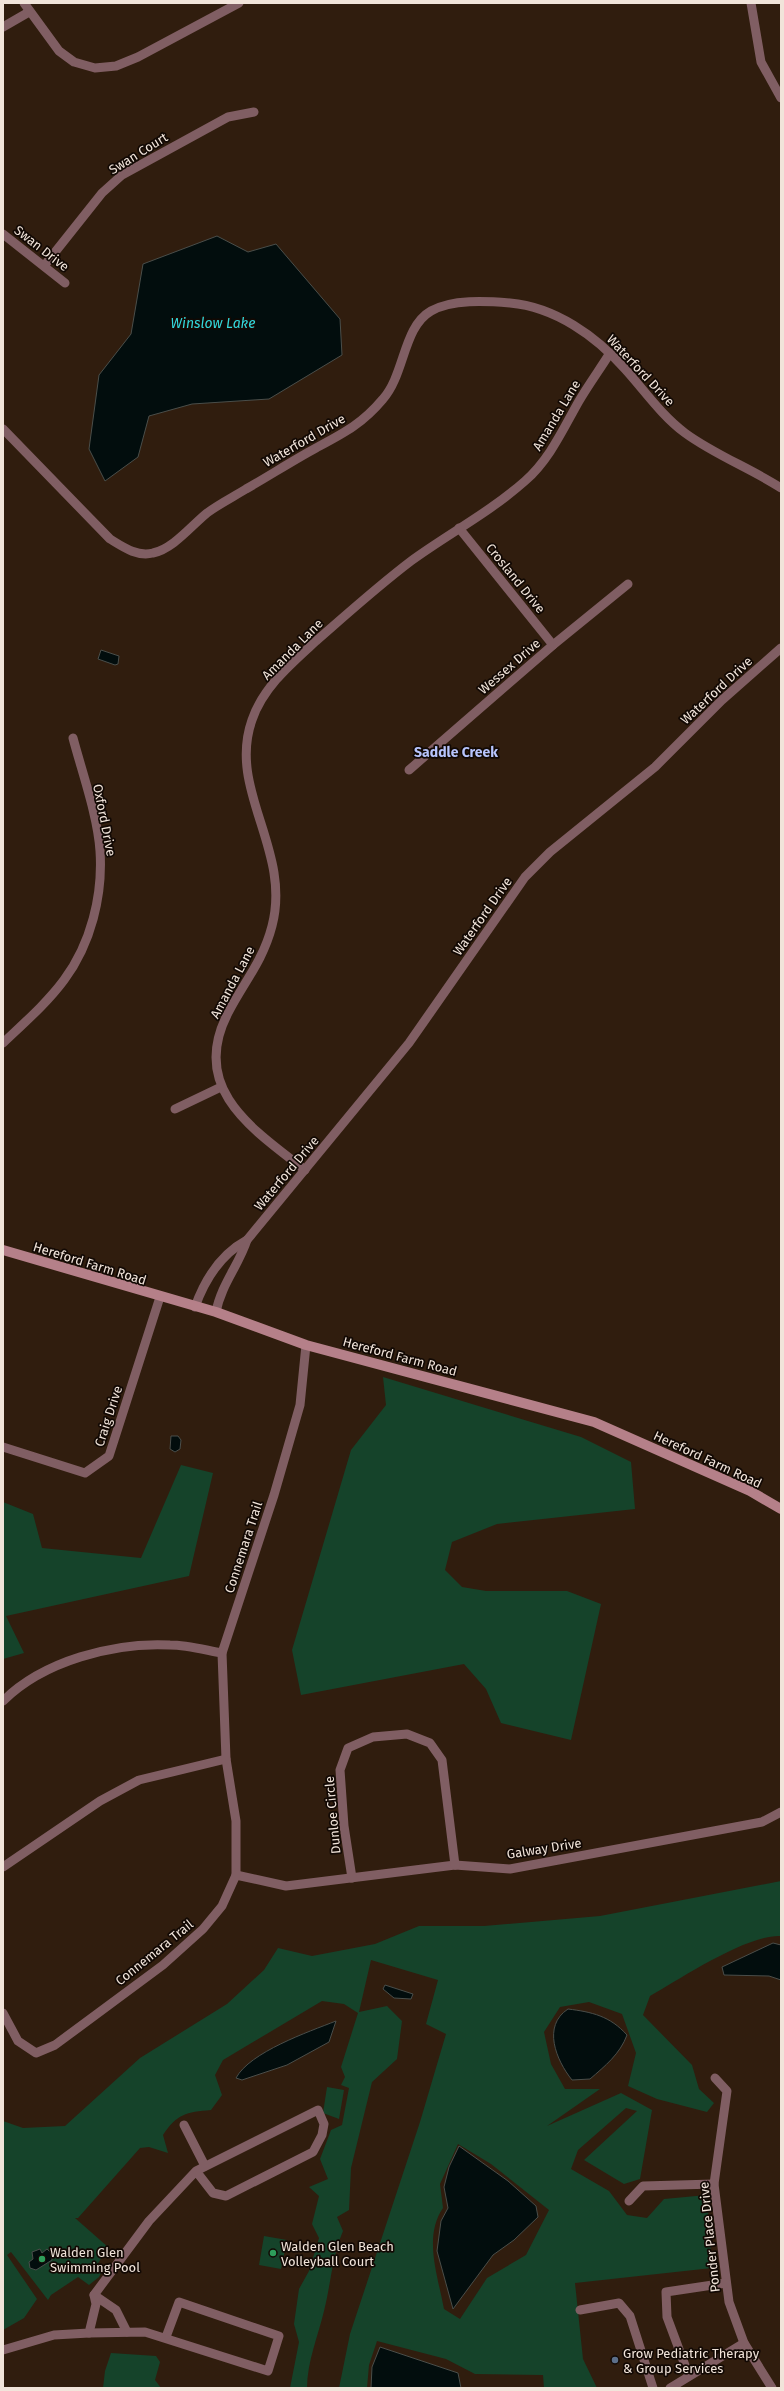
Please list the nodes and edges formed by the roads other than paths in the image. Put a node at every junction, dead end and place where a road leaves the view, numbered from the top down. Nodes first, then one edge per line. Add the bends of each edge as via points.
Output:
1 (24, 3) edge
2 (239, 3) edge
3 (751, 3) edge
4 (29, 12) junction
5 (3, 27) edge
6 (781, 98) edge
7 (254, 112) dead end
8 (3, 234) edge
9 (44, 266) junction
10 (65, 283) dead end
11 (610, 353) junction
12 (3, 429) edge
13 (781, 488) edge
14 (459, 528) junction
15 (628, 584) dead end
16 (553, 645) junction
17 (781, 648) edge
18 (73, 738) dead end
19 (409, 770) dead end
20 (3, 1043) edge
21 (222, 1087) junction
22 (175, 1109) dead end
23 (305, 1170) junction
24 (247, 1240) junction
25 (3, 1250) edge
26 (222, 1259) junction
27 (234, 1268) junction
28 (160, 1297) junction
29 (195, 1306) junction
30 (216, 1312) junction
31 (306, 1345) junction
32 (3, 1447) edge
33 (781, 1509) edge
34 (222, 1653) junction
35 (3, 1701) edge
36 (226, 1759) junction
37 (781, 1812) edge
38 (455, 1866) junction
39 (3, 1867) edge
40 (236, 1875) junction
41 (352, 1878) junction
42 (3, 2013) edge
43 (715, 2078) dead end
44 (184, 2125) dead end
45 (205, 2166) junction
46 (196, 2171) junction
47 (714, 2184) junction
48 (629, 2201) dead end
49 (726, 2283) junction
50 (94, 2295) junction
51 (580, 2310) dead end
52 (126, 2332) junction
53 (89, 2333) junction
54 (166, 2337) junction
55 (744, 2343) junction
56 (3, 2350) edge
57 (689, 2376) junction
58 (653, 2388) edge
59 (670, 2388) edge
60 (772, 2388) edge

1 - 4 street
2 - 4 street via 138,57 116,66 95,68 74,62 59,51
3 - 6 street via 761,62
4 - 5 street
7 - 9 street, Swan Court via 228,117 122,175 102,193
8 - 9 street, Swan Drive
9 - 10 street, Swan Drive
11 - 12 street, Waterford Drive via 592,337 569,323 544,312 511,303 449,305 431,311 418,321 397,378 385,397 367,416 346,433 209,511 163,550 151,554 126,549 110,539
11 - 13 street, Waterford Drive via 663,415 686,434
11 - 14 street, Amanda Lane via 546,458 526,480
14 - 16 street, Crosland Drive
14 - 21 street, Amanda Lane via 411,562 297,658 260,701 251,721 246,768 250,791 275,870 277,897 266,947 228,1013 218,1036 217,1073
15 - 16 street, Wessex Drive
16 - 19 street, Wessex Drive
17 - 23 street, Waterford Drive via 722,700 655,767 550,852 525,877 409,1043
18 - 20 street, Oxford Drive via 100,850 100,880 96,906 90,932 65,979
21 - 22 street
21 - 23 street, Amanda Lane via 242,1118
23 - 24 street, Waterford Drive
24 - 26 street, Waterford Drive via 234,1247
24 - 27 street, Waterford Drive
25 - 28 street, Hereford Farm Road
26 - 27 street
26 - 29 street, Waterford Drive via 200,1292
27 - 30 street, Waterford Drive via 218,1300
28 - 29 street, Hereford Farm Road
28 - 32 street, Craig Drive via 109,1456 85,1472
29 - 30 street, Hereford Farm Road
30 - 31 street, Hereford Farm Road
31 - 33 street, Hereford Farm Road via 594,1422 750,1491
31 - 34 street, Connemara Trail via 300,1405 274,1495
34 - 35 street via 170,1645 100,1650 57,1665 16,1688
34 - 36 street, Connemara Trail
36 - 39 street via 139,1780 100,1801
36 - 40 street, Connemara Trail via 236,1821
37 - 38 street, Galway Drive via 762,1822 510,1869
38 - 41 street, Galway Drive
38 - 41 street, Dunloe Circle via 442,1760 430,1743 407,1734 374,1737 348,1748 340,1770 344,1826
40 - 41 street, Galway Drive via 286,1886
40 - 42 street, Connemara Trail via 222,1906 203,1929 163,1965 55,2045 36,2053 18,2041
43 - 47 street, Ponder Place Drive via 727,2091
44 - 45 street
45 - 46 street
45 - 46 street via 318,2110 324,2124 322,2135 313,2152 226,2196 213,2193
46 - 50 street via 149,2221
47 - 48 street via 643,2186
47 - 49 street, Ponder Place Drive
49 - 55 street, Ponder Place Drive via 729,2302
49 - 57 street via 666,2292 667,2317
50 - 52 street via 116,2310
50 - 53 street via 96,2304
51 - 58 street via 619,2303 630,2316
52 - 53 street
52 - 54 street via 145,2332
53 - 56 street via 54,2335
54 - 54 street via 179,2302 279,2336 268,2371
55 - 57 street
55 - 60 street, Ponder Place Drive
57 - 59 street

